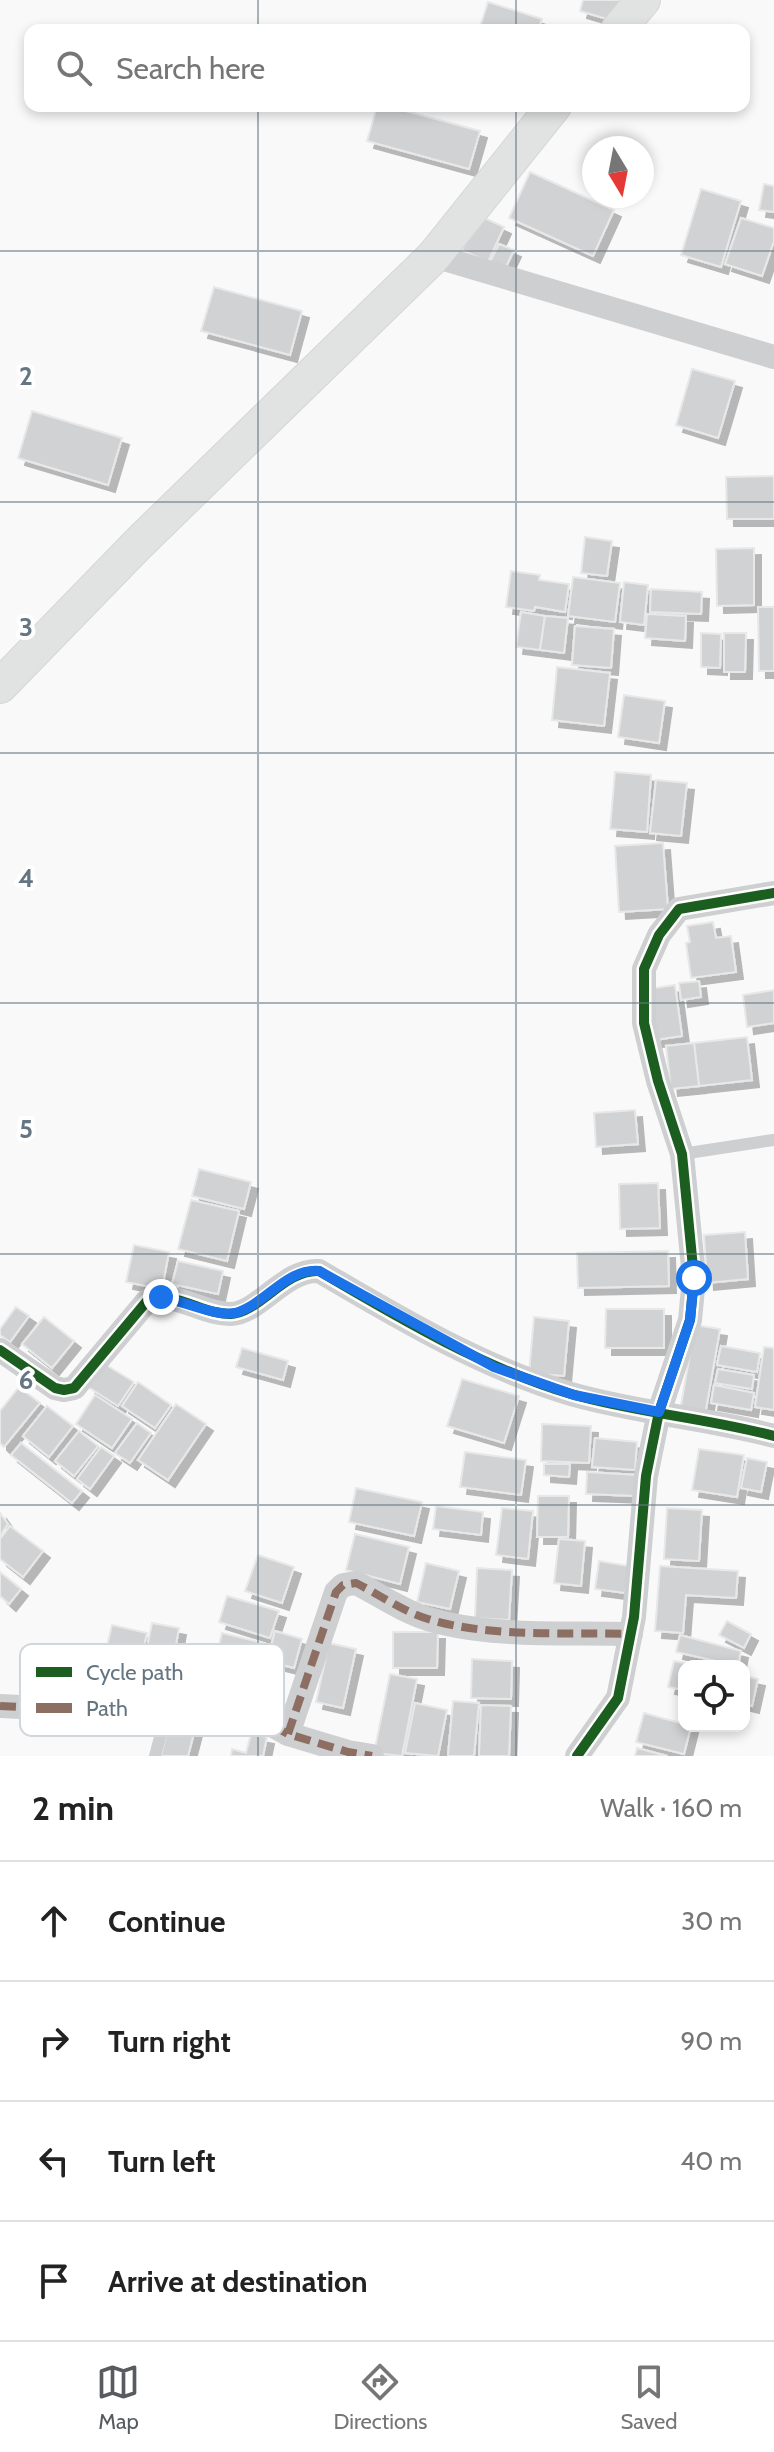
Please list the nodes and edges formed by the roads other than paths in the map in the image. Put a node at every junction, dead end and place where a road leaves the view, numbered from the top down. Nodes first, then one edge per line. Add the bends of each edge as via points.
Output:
1 (643, 0) edge
2 (623, 24) edge
3 (549, 112) edge
4 (434, 256) junction
5 (774, 357) edge
6 (0, 686) edge
7 (774, 893) edge
8 (773, 1140) edge
9 (682, 1154) junction
10 (0, 1350) edge
11 (659, 1412) junction
12 (774, 1436) edge
13 (631, 1634) junction
14 (0, 1706) edge
15 (20, 1707) edge
16 (284, 1732) edge
17 (288, 1734) junction
18 (160, 1736) edge
19 (155, 1756) edge
20 (372, 1756) edge
21 (577, 1756) edge

1 - 2 street
3 - 4 street
4 - 5 street
4 - 6 street
7 - 9 street via 679,909 659,935 644,969 644,1023
8 - 9 lane
9 - 11 street via 694,1278 690,1320
10 - 11 street via 55,1388 74,1388 153,1298 231,1314 311,1270 494,1367 574,1395
11 - 12 street
11 - 13 street via 646,1476
13 - 17 street via 447,1624 349,1583 336,1592
13 - 21 street via 618,1698
14 - 15 street
16 - 17 street
17 - 20 street
18 - 19 lane

